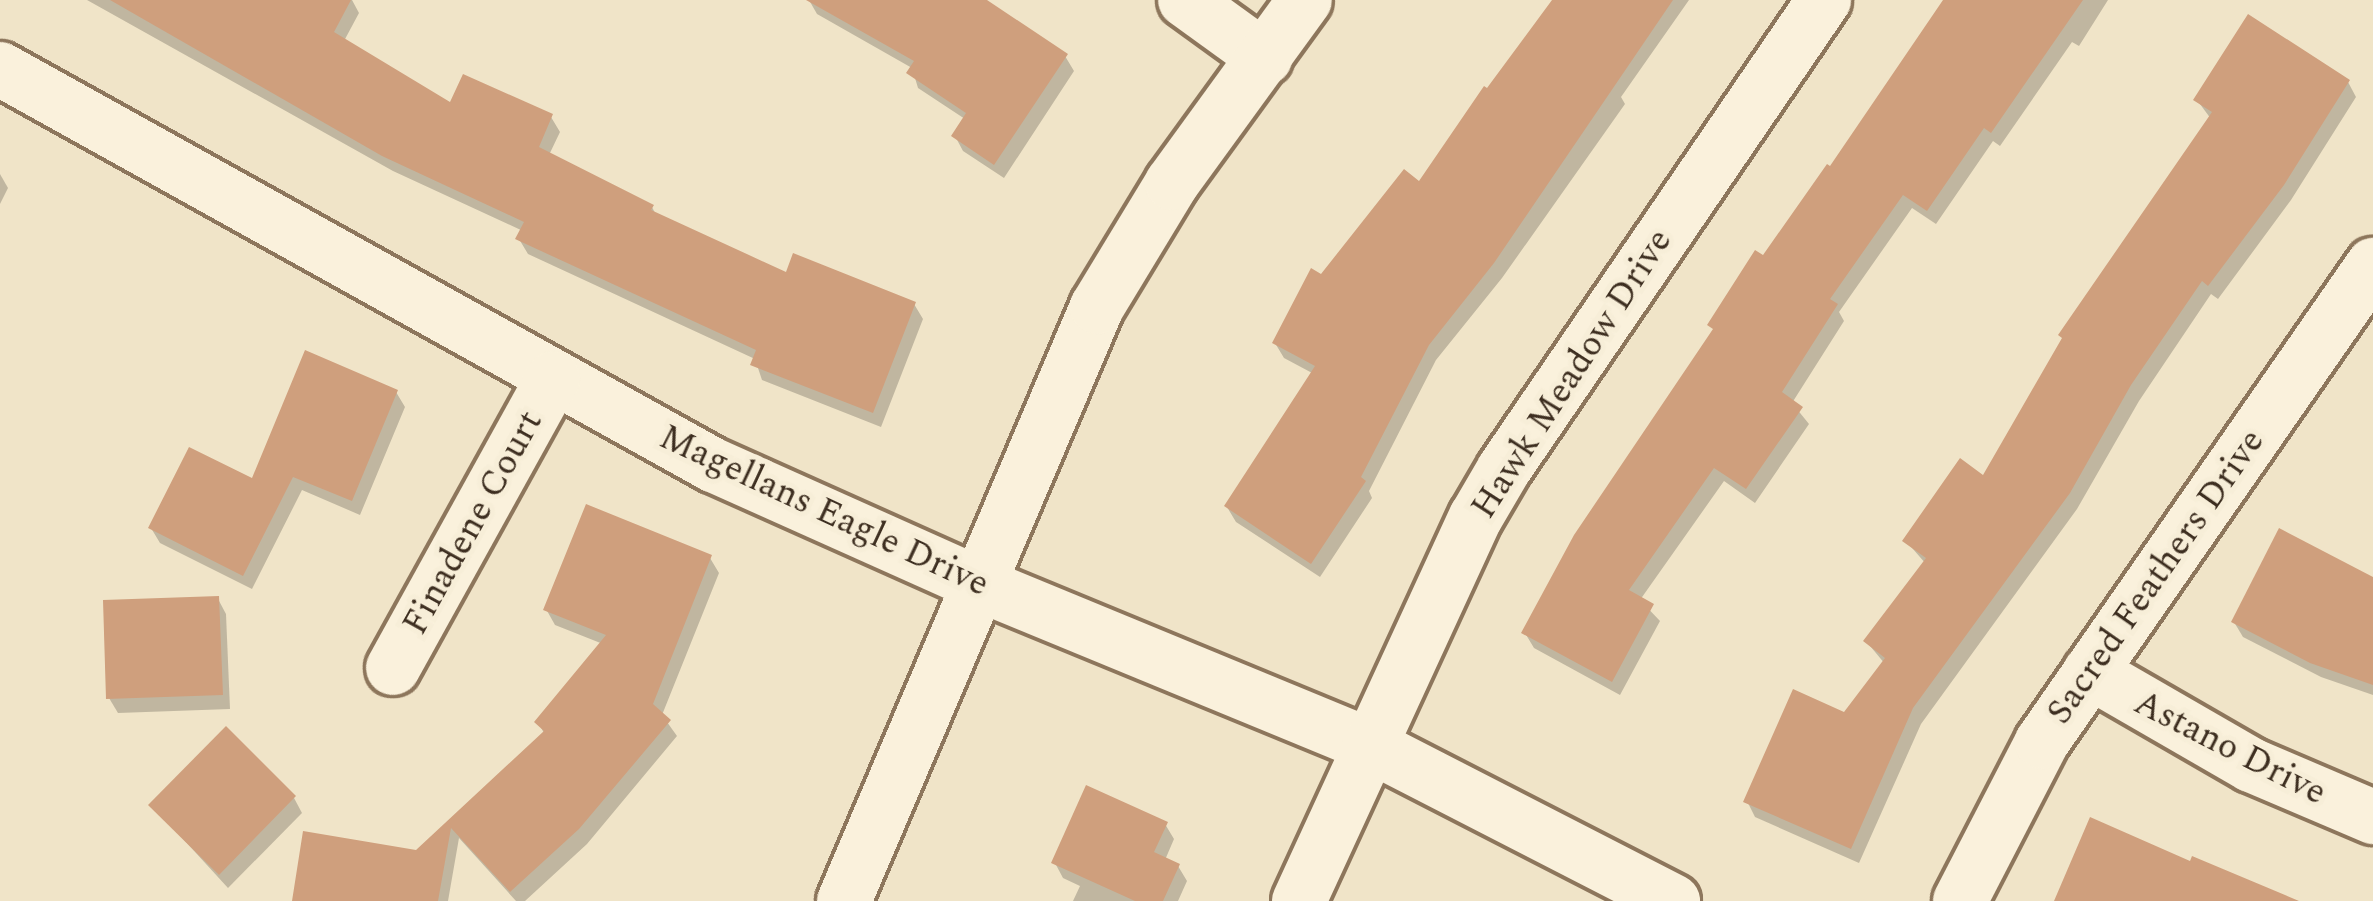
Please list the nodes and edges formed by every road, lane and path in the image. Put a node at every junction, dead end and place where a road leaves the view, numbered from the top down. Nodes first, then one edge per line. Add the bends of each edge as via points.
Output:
1 (1185, 0) edge
2 (1305, 0) edge
3 (1824, 0) edge
4 (1265, 58) junction
5 (0, 69) edge
6 (2373, 265) edge
7 (553, 378) junction
8 (981, 585) junction
9 (393, 668) dead end
10 (2090, 672) junction
11 (1369, 745) junction
12 (2373, 817) edge
13 (844, 901) edge
14 (1299, 901) edge
15 (1673, 901) edge
16 (1960, 901) edge

1 - 4 street
2 - 4 street
3 - 11 street, Hawk Meadow Drive via 1504,469
4 - 8 street via 1129,247
5 - 7 street, Magellans Eagle Drive
6 - 10 street, Sacred Feathers Drive
7 - 8 street, Magellans Eagle Drive via 712,464
7 - 9 street, Finadene Court
8 - 11 street, Magellans Eagle Drive
8 - 13 street
10 - 12 street, Astano Drive via 2251,765
10 - 16 street, Sacred Feathers Drive via 2042,742
11 - 14 street, Hawk Meadow Drive
11 - 15 street, Magellans Eagle Drive

